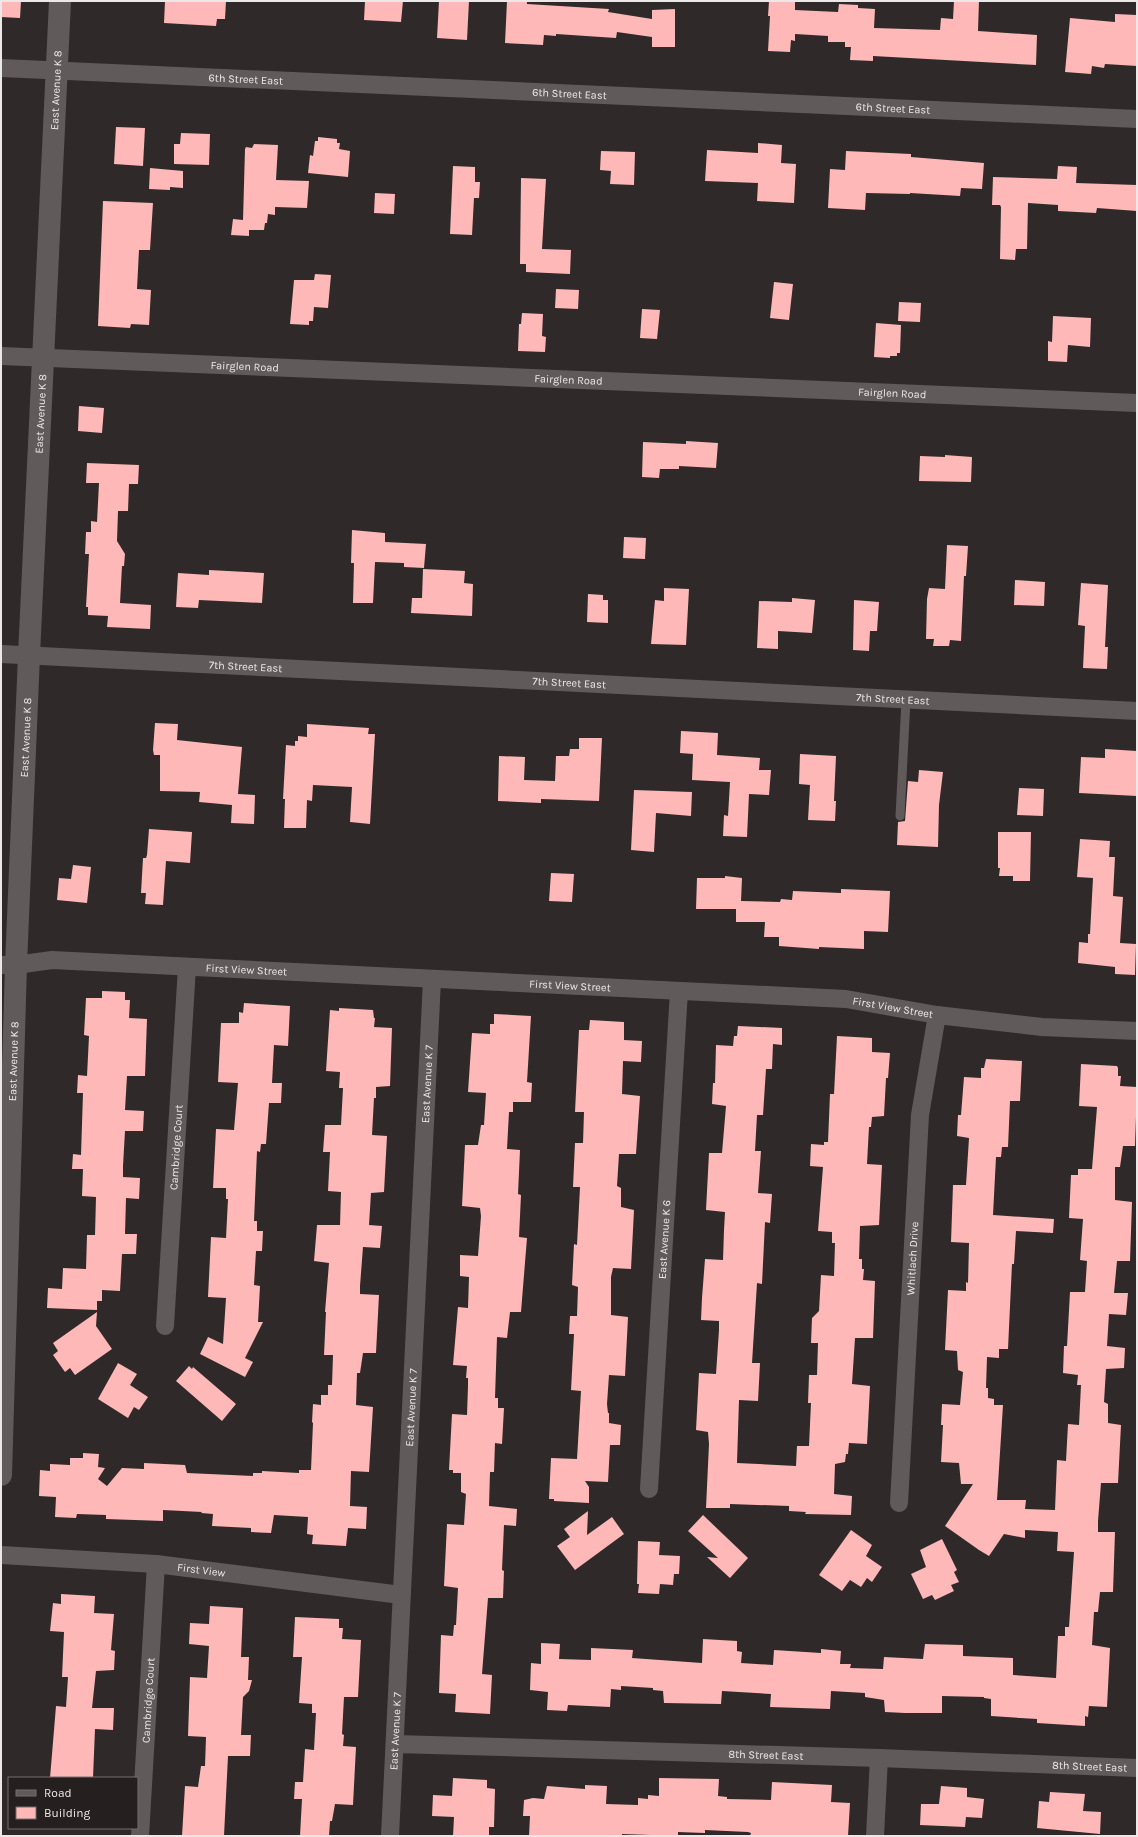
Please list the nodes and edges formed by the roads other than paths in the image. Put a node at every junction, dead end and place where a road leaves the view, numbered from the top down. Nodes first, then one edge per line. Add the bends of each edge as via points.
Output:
1 (60, 1) edge
2 (1, 68) edge
3 (57, 71) junction
4 (1137, 119) edge
5 (1, 356) edge
6 (43, 358) junction
7 (1137, 403) edge
8 (1, 654) edge
9 (29, 656) junction
10 (906, 700) junction
11 (1137, 711) edge
12 (900, 816) dead end
13 (9, 965) edge
14 (187, 967) junction
15 (432, 980) junction
16 (679, 991) junction
17 (937, 1015) junction
18 (1137, 1031) edge
19 (165, 1326) dead end
20 (1, 1475) edge
21 (649, 1489) dead end
22 (899, 1503) dead end
23 (1, 1555) edge
24 (156, 1564) junction
25 (401, 1595) junction
26 (395, 1744) junction
27 (879, 1758) junction
28 (1137, 1768) edge
29 (140, 1836) edge
30 (390, 1836) edge
31 (875, 1836) edge

1 - 3 street, East Avenue K 8
2 - 3 street, 6th Street East
3 - 4 street, 6th Street East
3 - 6 street, East Avenue K 8
5 - 6 street, Fairglen Road
6 - 7 street, Fairglen Road
6 - 9 street, East Avenue K 8
8 - 9 street, 7th Street East
9 - 10 street, 7th Street East
9 - 13 street, East Avenue K 8
10 - 11 street, 7th Street East
10 - 12 lane
13 - 14 street, First View Street via 52,960
13 - 20 street, East Avenue K 8
14 - 15 street, First View Street
14 - 19 street, Cambridge Court
15 - 16 street, First View Street
15 - 25 street, East Avenue K 7
16 - 17 street, First View Street via 846,999
16 - 21 street, East Avenue K 6
17 - 18 street, First View Street via 1042,1027
17 - 22 street, Whitlach Drive via 920,1115
23 - 24 street, First View
24 - 25 street, First View
24 - 29 street, Cambridge Court
25 - 26 street, East Avenue K 7
26 - 27 street, 8th Street East
26 - 30 street, East Avenue K 7
27 - 28 street, 8th Street East
27 - 31 street

